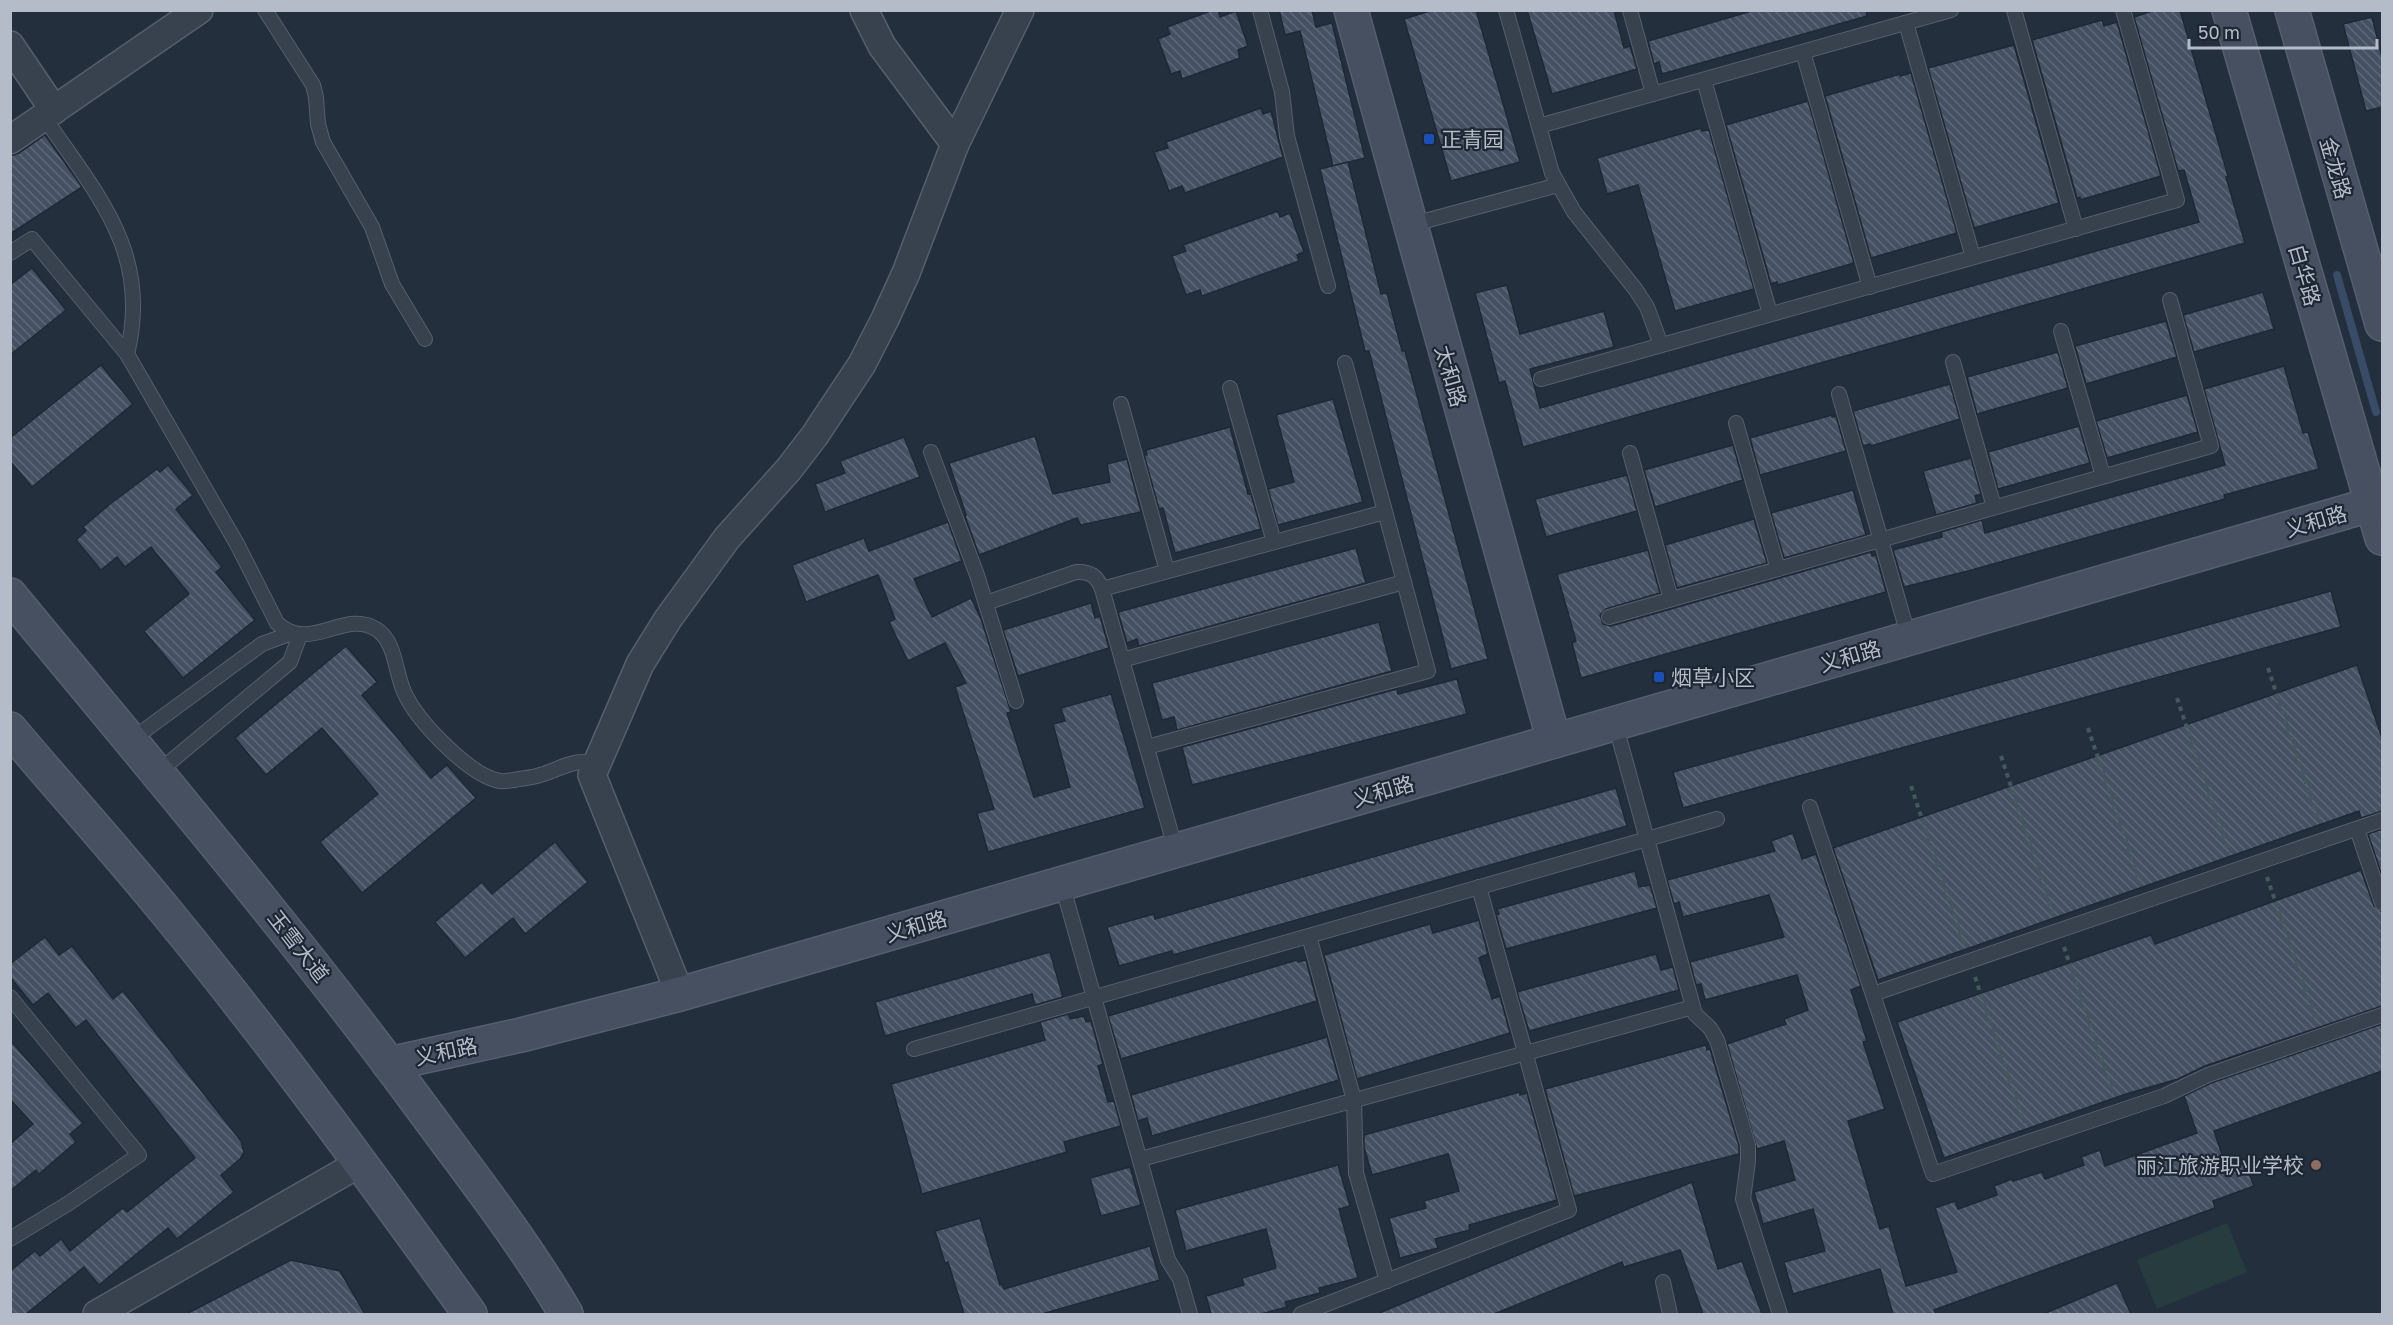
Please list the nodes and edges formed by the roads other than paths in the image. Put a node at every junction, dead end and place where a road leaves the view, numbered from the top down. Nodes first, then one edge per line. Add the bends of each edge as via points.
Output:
1 (199, 10) edge
2 (265, 10) edge
3 (864, 10) edge
4 (1020, 10) edge
5 (1260, 10) edge
6 (1506, 10) edge
7 (1630, 10) edge
8 (2014, 10) edge
9 (2123, 10) edge
10 (2229, 10) edge
11 (1950, 11) edge
12 (2294, 11) edge
13 (1357, 12) edge
14 (1906, 23) junction
15 (10, 45) edge
16 (1803, 52) junction
17 (1704, 80) junction
18 (1653, 94) junction
19 (49, 114) junction
20 (1539, 126) junction
21 (10, 141) edge
22 (955, 144) junction
23 (1558, 185) junction
24 (1410, 225) junction
25 (2076, 229) junction
26 (10, 253) edge
27 (1973, 257) junction
28 (1328, 286) dead end
29 (1869, 287) junction
30 (2170, 300) dead end
31 (1770, 314) junction
32 (2382, 324) edge
33 (2061, 331) dead end
34 (425, 339) dead end
35 (1660, 345) junction
36 (127, 354) junction
37 (1953, 362) dead end
38 (1345, 363) dead end
39 (1541, 379) dead end
40 (1230, 388) dead end
41 (1839, 394) dead end
42 (1121, 404) dead end
43 (1736, 423) dead end
44 (932, 452) dead end
45 (1630, 453) dead end
46 (2103, 476) junction
47 (2373, 504) junction
48 (1994, 507) junction
49 (1385, 512) junction
50 (2382, 538) edge
51 (1881, 540) junction
52 (1274, 542) junction
53 (1778, 569) junction
54 (1167, 571) junction
55 (1404, 582) junction
56 (1102, 589) junction
57 (10, 595) edge
58 (1671, 599) junction
59 (986, 603) junction
60 (1609, 617) dead end
61 (296, 634) junction
62 (1909, 638) junction
63 (1122, 660) junction
64 (1016, 701) dead end
65 (1615, 723) junction
66 (10, 729) edge
67 (130, 741) junction
68 (1554, 741) junction
69 (1147, 747) junction
70 (597, 762) junction
71 (157, 773) junction
72 (1810, 807) dead end
73 (1717, 819) dead end
74 (2382, 820) edge
75 (2357, 829) junction
76 (1647, 839) junction
77 (1176, 850) junction
78 (1062, 884) junction
79 (1479, 887) junction
80 (2382, 903) edge
81 (1309, 936) junction
82 (680, 994) junction
83 (1873, 994) junction
84 (10, 997) edge
85 (1094, 997) junction
86 (1693, 1007) junction
87 (2382, 1015) edge
88 (914, 1049) dead end
89 (1525, 1053) junction
90 (389, 1064) junction
91 (1354, 1101) junction
92 (1141, 1159) junction
93 (360, 1163) junction
94 (10, 1239) edge
95 (1387, 1281) junction
96 (1663, 1282) dead end
97 (97, 1314) edge
98 (470, 1314) edge
99 (566, 1314) edge
100 (1190, 1314) edge
101 (1301, 1314) edge
102 (1670, 1314) edge
103 (1780, 1314) edge

1 - 19 street
2 - 34 lane via 313,85 323,142 372,227 392,284
3 - 22 street via 882,46
4 - 22 street
5 - 28 lane via 1282,92 1287,136
6 - 20 lane
7 - 18 lane
8 - 25 lane
9 - 25 lane via 2177,200
10 - 47 street, 白华路
11 - 14 lane
12 - 32 street, 金龙路
13 - 24 street, 太和路
14 - 16 lane
14 - 27 lane
15 - 19 street
16 - 17 lane
16 - 29 lane
17 - 18 lane
17 - 31 lane
18 - 20 lane
19 - 21 street
19 - 36 lane via 123,242 135,311
20 - 23 lane
22 - 70 street via 906,273 862,364 815,435 727,538 668,619 640,664
23 - 24 lane
23 - 35 lane via 1647,307
24 - 68 street, 太和路
25 - 27 lane
26 - 36 lane via 32,239
27 - 29 lane
29 - 31 lane
30 - 46 lane via 2211,446
31 - 35 lane
33 - 46 lane
35 - 39 lane
36 - 61 lane via 237,544 277,622
37 - 48 lane
38 - 49 lane
40 - 52 lane
41 - 51 lane
42 - 54 lane
43 - 53 lane
44 - 59 lane
45 - 58 lane
46 - 48 lane
47 - 50 street, 白华路
47 - 62 street, 义和路
48 - 51 lane
49 - 52 lane
49 - 55 lane
51 - 53 lane
51 - 62 lane
52 - 54 lane
53 - 58 lane
54 - 56 lane
55 - 63 lane
55 - 69 lane via 1428,671
56 - 59 lane via 1098,578 1076,572
56 - 63 lane
57 - 67 street, 玉雪大道
58 - 60 lane
59 - 64 lane
61 - 67 lane via 262,644
61 - 70 lane via 355,623 378,630 392,651 406,698 438,738 462,761 500,781 537,777 574,763
61 - 71 lane via 290,662
62 - 65 street, 义和路
63 - 69 lane
65 - 68 street, 义和路
65 - 76 lane
66 - 93 street via 172,919
67 - 71 street, 玉雪大道
68 - 77 street, 义和路
69 - 77 lane
70 - 82 street via 592,775
71 - 90 street, 玉雪大道 via 244,877
72 - 83 lane
73 - 76 lane
74 - 75 lane
75 - 80 lane
75 - 83 lane
76 - 79 lane
76 - 86 lane
77 - 78 street, 义和路
78 - 82 street, 义和路
78 - 85 lane
79 - 81 lane
79 - 89 lane
81 - 85 lane
81 - 91 lane
82 - 90 street, 义和路
83 - 87 lane via 1933,1174 2164,1096 2208,1075
84 - 94 lane via 139,1155
85 - 88 lane
85 - 92 lane
86 - 89 lane
86 - 103 lane via 1717,1040 1748,1145 1743,1199
89 - 91 lane
89 - 95 lane via 1569,1210
90 - 99 street, 玉雪大道 via 543,1275
91 - 92 lane
91 - 95 lane via 1356,1173
92 - 100 lane via 1168,1260 1180,1279
93 - 97 street
93 - 98 street
95 - 101 lane
96 - 102 lane

